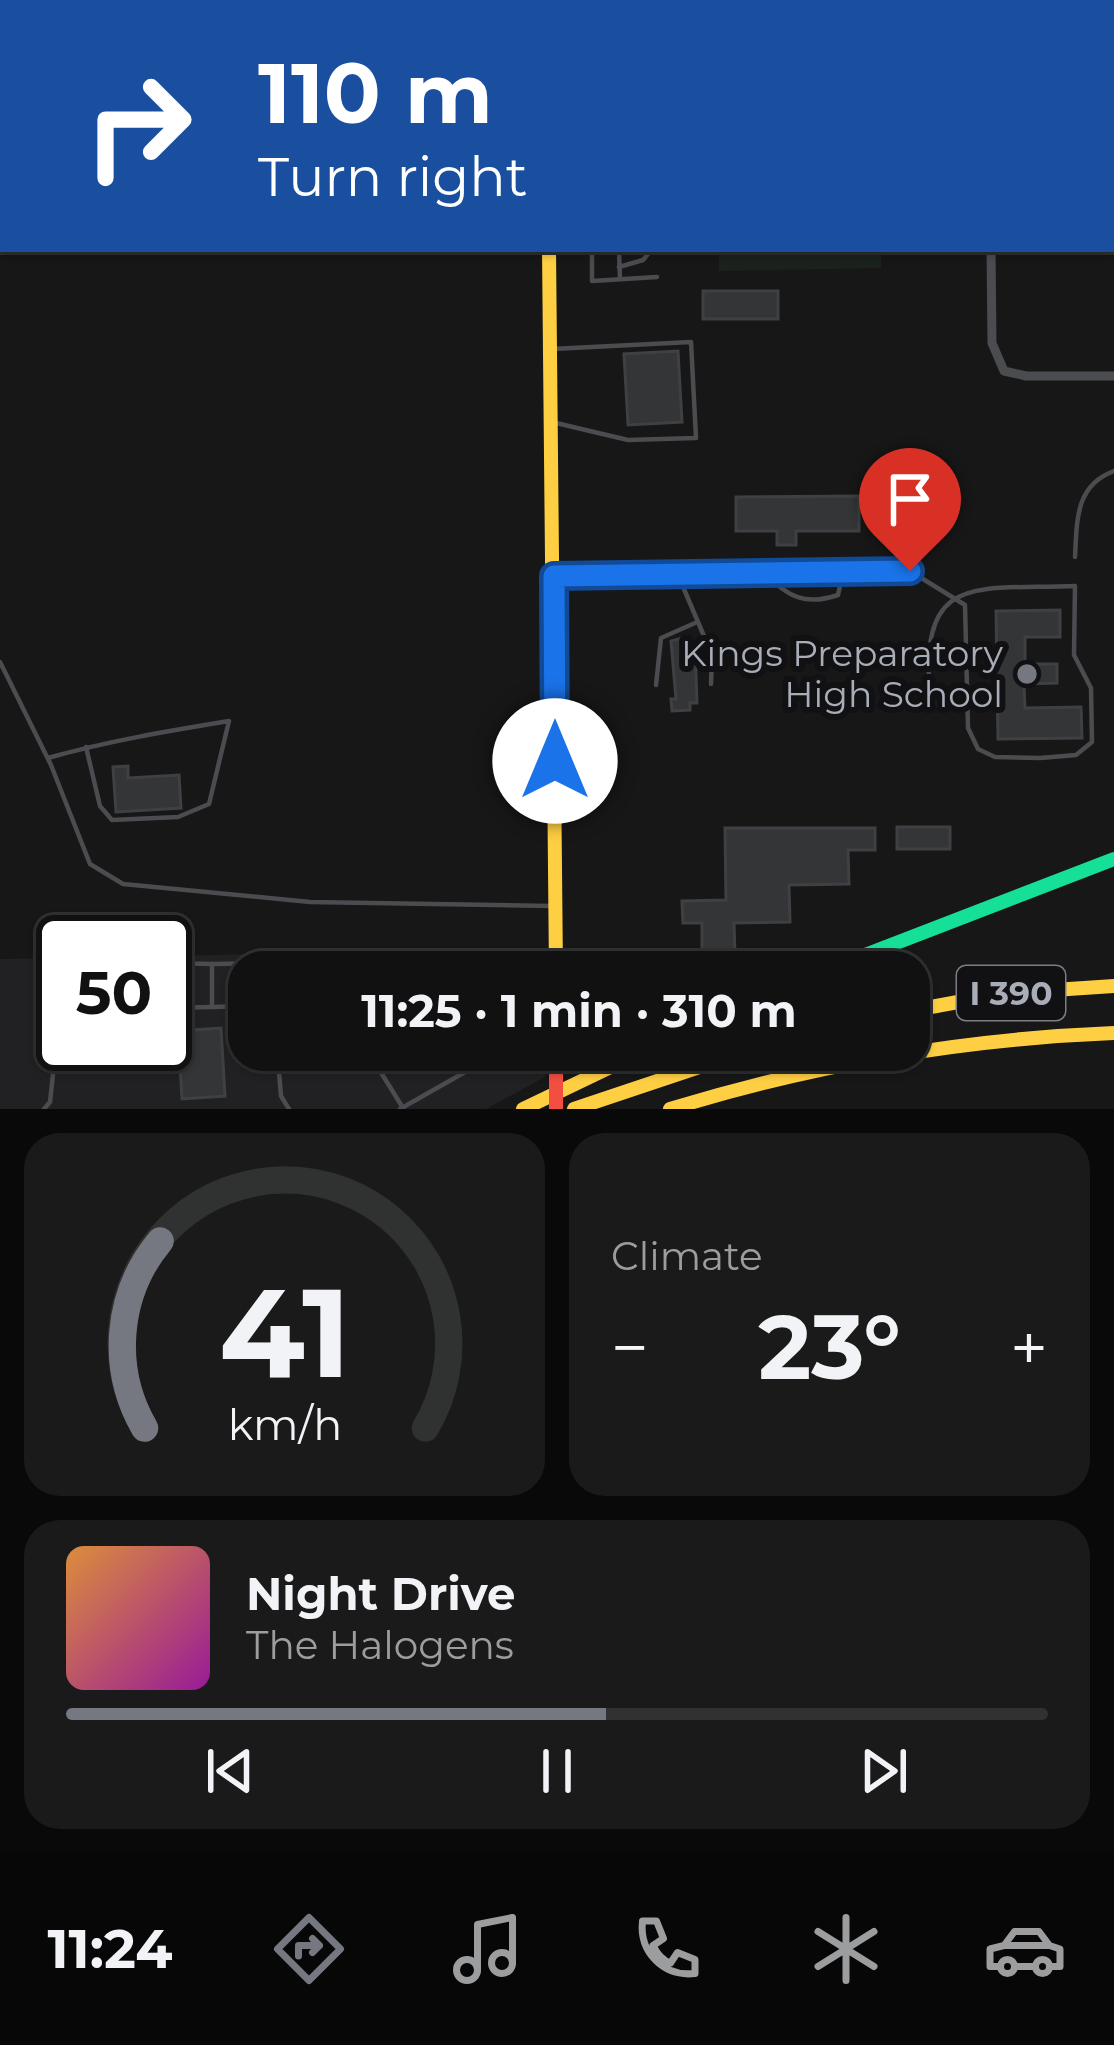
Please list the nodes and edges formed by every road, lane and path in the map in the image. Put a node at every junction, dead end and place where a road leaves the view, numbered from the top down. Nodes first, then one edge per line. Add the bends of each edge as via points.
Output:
1 (549, 252) edge
2 (592, 252) edge
3 (619, 252) edge
4 (650, 252) edge
5 (991, 252) edge
6 (620, 267) junction
7 (657, 277) dead end
8 (620, 279) junction
9 (552, 349) junction
10 (1114, 376) edge
11 (552, 422) junction
12 (1114, 471) edge
13 (908, 538) dead end
14 (1075, 556) dead end
15 (910, 571) junction
16 (843, 572) junction
17 (765, 573) junction
18 (678, 575) junction
19 (554, 576) junction
20 (957, 597) junction
21 (696, 623) junction
22 (0, 662) edge
23 (711, 684) dead end
24 (656, 685) dead end
25 (965, 705) junction
26 (86, 747) junction
27 (48, 758) junction
28 (1114, 859) edge
29 (556, 906) junction
30 (556, 951) edge
31 (875, 951) edge
32 (192, 964) edge
33 (212, 964) junction
34 (228, 964) edge
35 (1114, 986) edge
36 (192, 1007) edge
37 (212, 1007) junction
38 (228, 1007) edge
39 (930, 1007) edge
40 (1114, 1034) edge
41 (52, 1071) edge
42 (281, 1071) edge
43 (380, 1071) edge
44 (467, 1071) edge
45 (556, 1071) edge
46 (602, 1071) edge
47 (687, 1071) edge
48 (402, 1108) edge
49 (44, 1109) edge
50 (289, 1109) edge
51 (523, 1109) edge
52 (556, 1109) edge
53 (574, 1109) edge
54 (670, 1109) edge

1 - 9 main road
2 - 8 lane via 592,280
3 - 6 lane
4 - 6 lane
5 - 10 street via 992,343 1004,371
6 - 8 lane
7 - 8 lane
9 - 11 main road
9 - 11 lane via 691,342 696,438 628,440
11 - 19 main road
12 - 14 lane via 1098,477 1078,503
13 - 15 lane
15 - 16 lane
15 - 20 lane
16 - 17 lane
16 - 17 lane via 838,596 819,602 782,591
17 - 18 lane
18 - 19 lane
18 - 21 lane
19 - 29 main road
20 - 25 lane via 965,604
20 - 25 lane via 929,628 928,676 940,706
20 - 25 lane via 1075,586 1074,655 1090,688 1092,742 1076,755 995,757 978,749
21 - 23 lane via 712,655
21 - 24 lane via 662,638
22 - 27 lane
26 - 26 lane via 113,740 229,721 209,804 178,818 112,820 100,806
26 - 27 lane
27 - 29 lane via 90,864 123,884 310,902
28 - 31 main road
29 - 30 main road
32 - 33 lane
33 - 34 lane
33 - 37 lane
35 - 39 main road, I 390
36 - 37 lane
37 - 38 lane
40 - 54 main road, I 390 via 1044,1034 888,1054
41 - 49 lane
42 - 50 lane
43 - 48 lane
44 - 48 lane
45 - 52 main road, bridge
46 - 51 main road
47 - 53 main road

